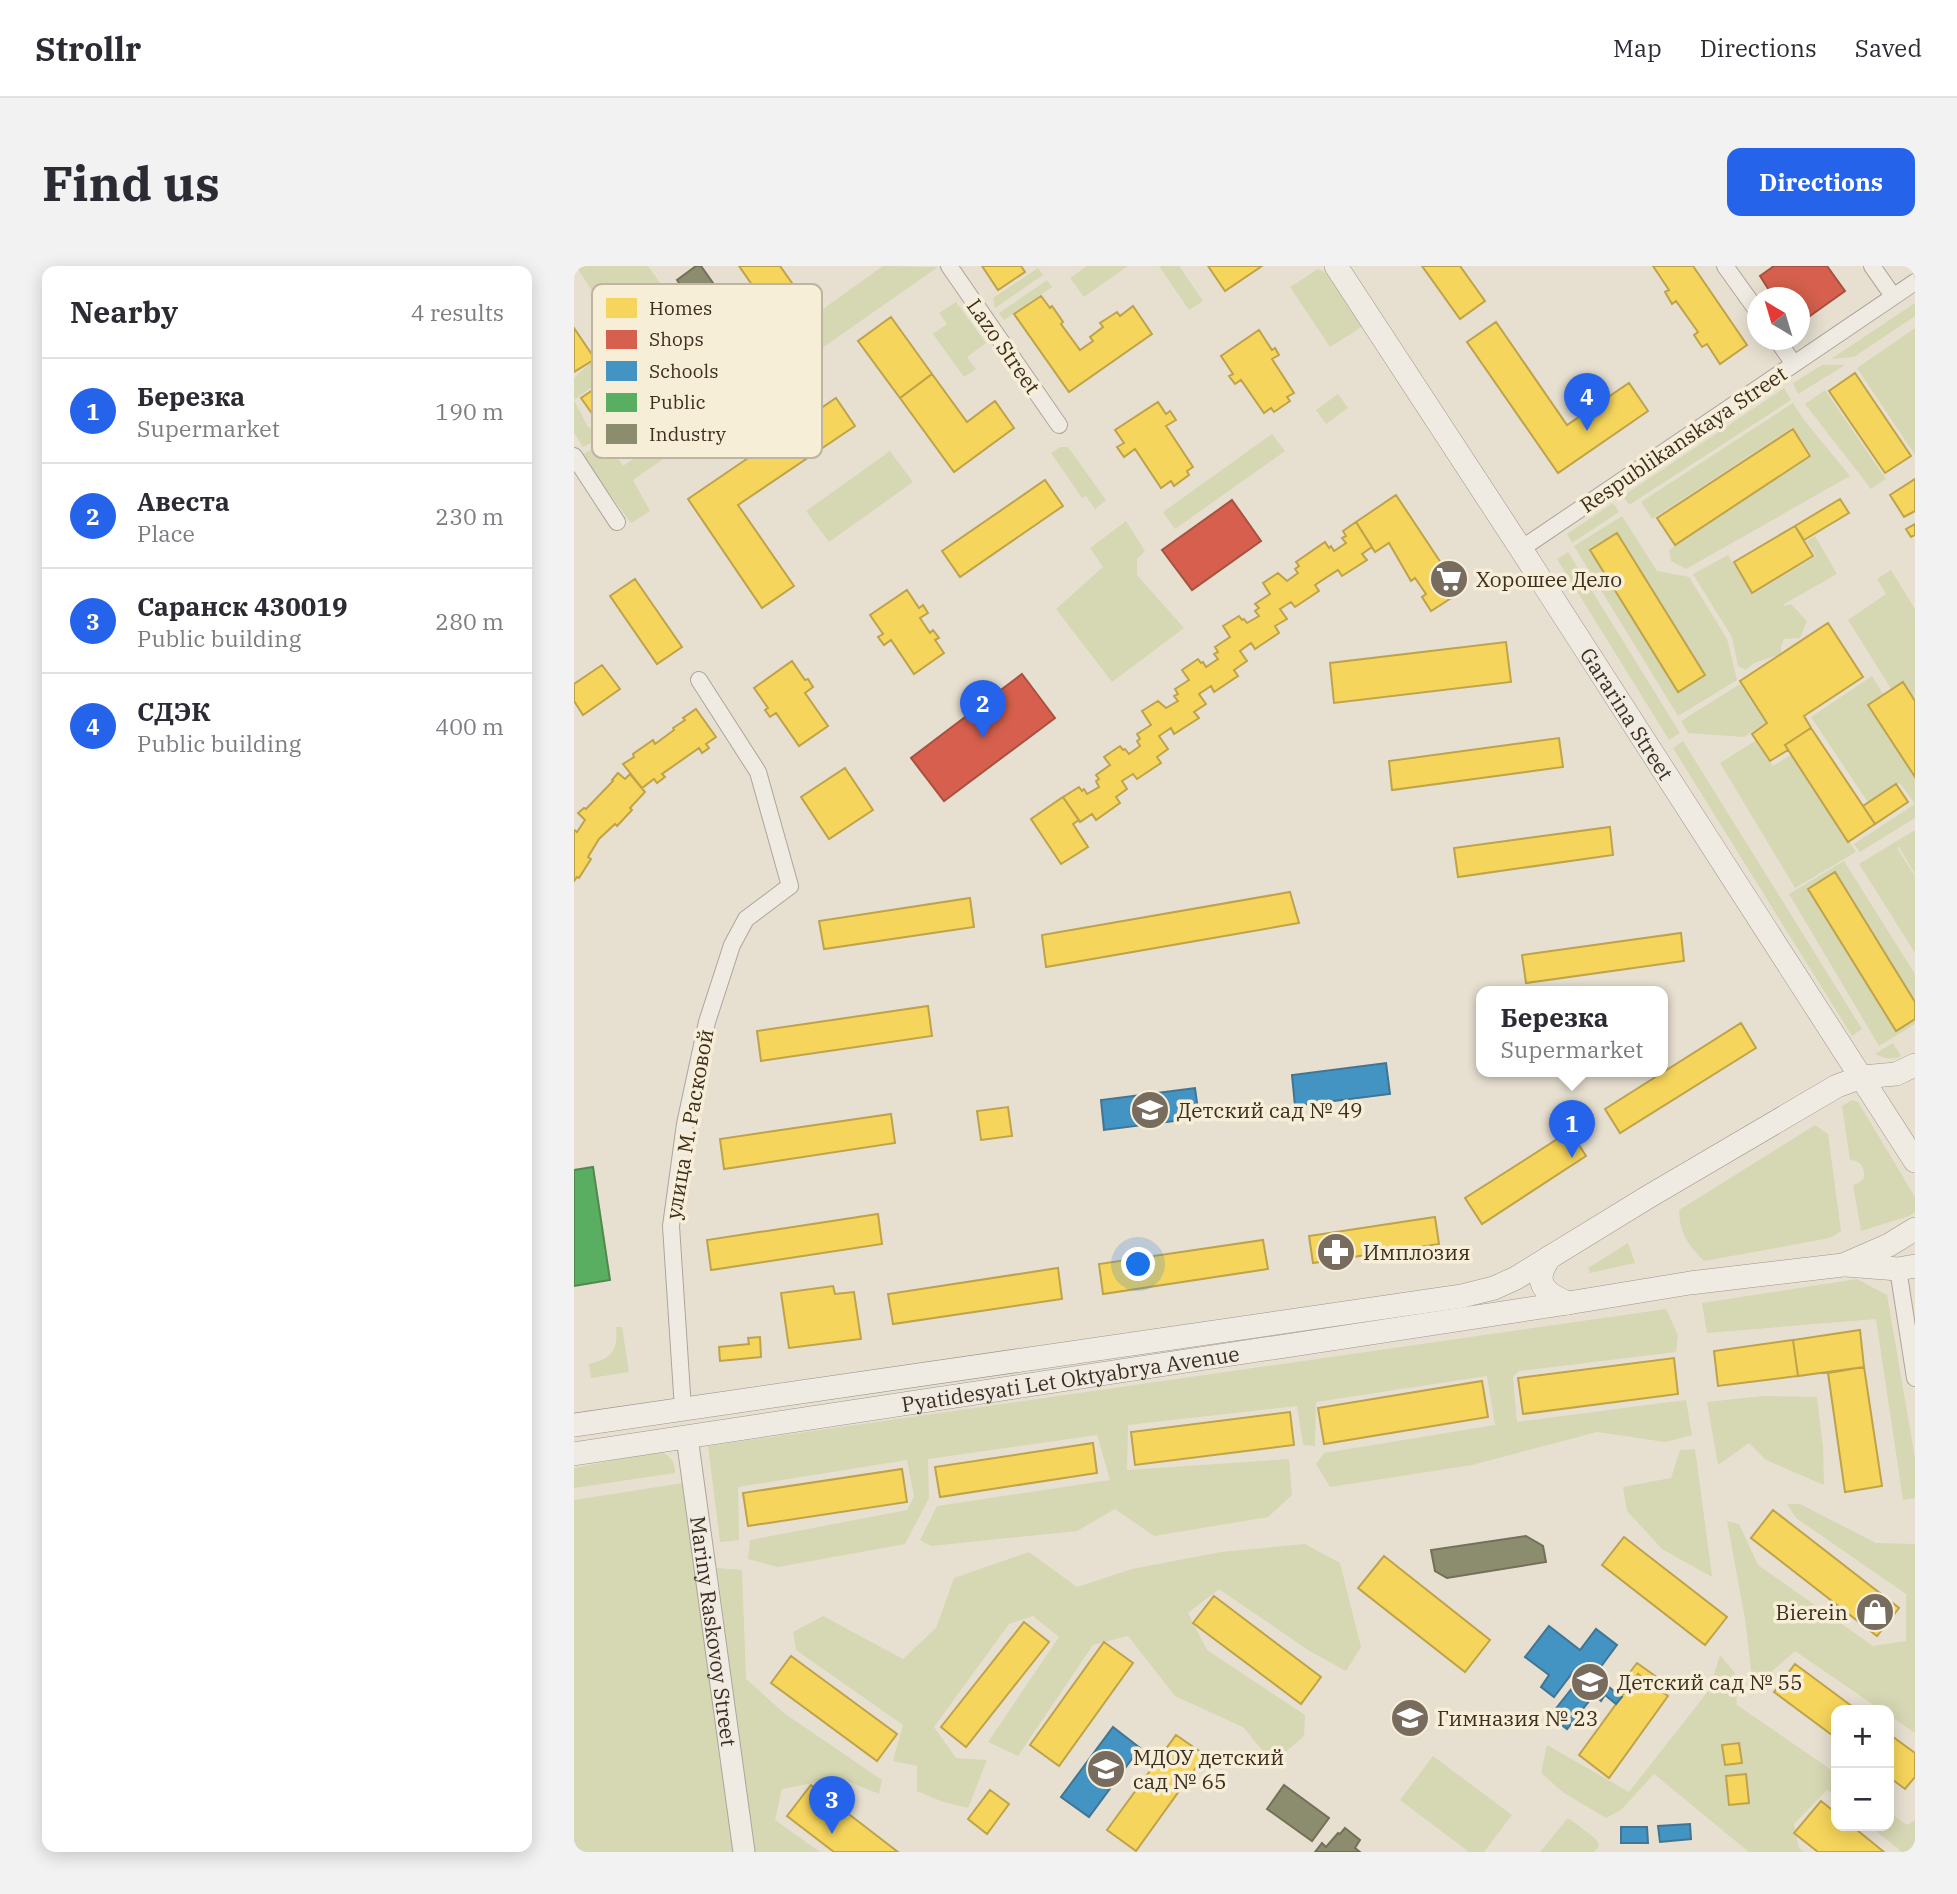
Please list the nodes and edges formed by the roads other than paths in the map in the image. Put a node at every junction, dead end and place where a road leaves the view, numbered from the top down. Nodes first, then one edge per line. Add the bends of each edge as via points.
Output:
1 (949, 266) edge
2 (1336, 266) edge
3 (1725, 266) edge
4 (1872, 266) edge
5 (1915, 282) edge
6 (1893, 296) junction
7 (1747, 297) edge
8 (1784, 350) edge
9 (1794, 363) junction
10 (1059, 425) dead end
11 (574, 456) edge
12 (617, 522) dead end
13 (1521, 549) junction
14 (699, 680) dead end
15 (1914, 1066) edge
16 (1862, 1077) junction
17 (1884, 1113) junction
18 (1915, 1161) edge
19 (1915, 1229) edge
20 (1550, 1257) junction
21 (1843, 1265) junction
22 (1907, 1267) edge
23 (1568, 1303) junction
24 (1915, 1378) edge
25 (683, 1409) junction
26 (574, 1425) edge
27 (687, 1437) junction
28 (574, 1454) edge
29 (744, 1852) edge

1 - 10 street, Lazo Street
2 - 13 main road, Gararina Street
3 - 7 street
4 - 6 street
5 - 6 street, Respublikanskaya Street
6 - 9 street, Respublikanskaya Street
8 - 9 street
9 - 13 street, Respublikanskaya Street
11 - 12 street
13 - 16 main road, Gararina Street
14 - 25 street, улица М. Расковой via 758,772 790,886 746,919 732,945 707,1022 685,1124 671,1226
15 - 16 main road, Pyatidesyati Let Oktyabrya Avenue via 1896,1074
15 - 17 main road via 1890,1097
16 - 17 main road, Gararina Street
16 - 20 main road, Pyatidesyati Let Oktyabrya Avenue via 1812,1099
17 - 18 main road, Gararina Street
19 - 21 main road, Pyatidesyati Let Oktyabrya Avenue
20 - 23 main road via 1540,1278 1552,1297
20 - 25 main road, Pyatidesyati Let Oktyabrya Avenue via 1494,1288 1462,1296
21 - 22 main road
21 - 23 main road, Pyatidesyati Let Oktyabrya Avenue
22 - 24 street
23 - 27 main road, Pyatidesyati Let Oktyabrya Avenue
25 - 26 main road, Pyatidesyati Let Oktyabrya Avenue
25 - 27 main road, Mariny Raskovoy Street
27 - 28 main road, Pyatidesyati Let Oktyabrya Avenue
27 - 29 street, Mariny Raskovoy Street

